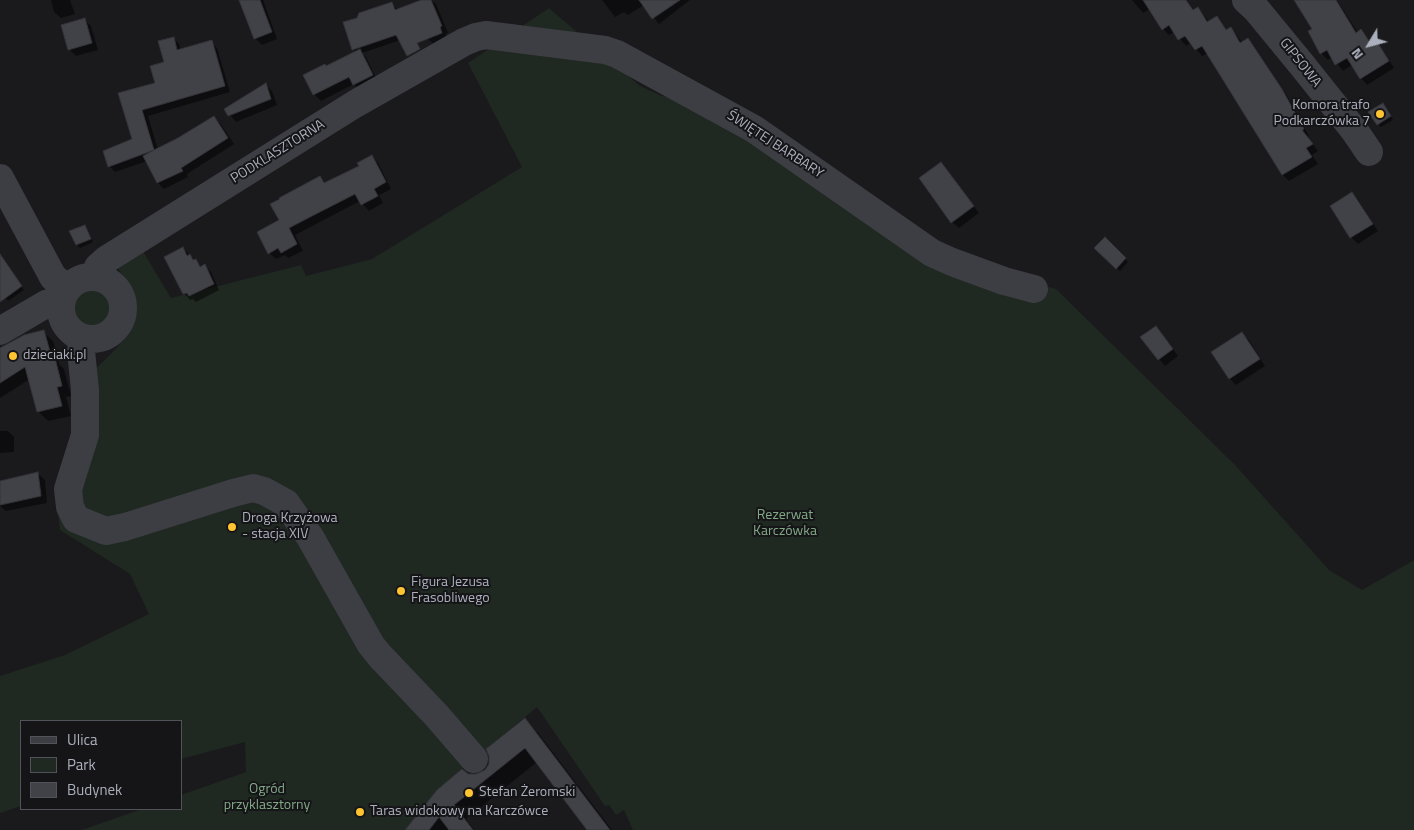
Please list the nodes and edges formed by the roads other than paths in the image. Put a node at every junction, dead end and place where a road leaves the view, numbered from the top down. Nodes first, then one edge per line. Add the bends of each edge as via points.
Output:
1 (1246, 0) edge
2 (503, 37) joint
3 (1369, 152) dead end
4 (0, 178) edge
5 (95, 276) junction
6 (1034, 289) dead end
7 (64, 296) junction
8 (0, 330) edge
9 (84, 338) junction
10 (474, 759) dead end

1 - 3 street, GIPSOWA via 1268,23
2 - 5 street, PODKLASZTORNA via 486,35 470,39 354,104 107,259 98,267
2 - 6 street, ŚWIĘTEJ BARBARY via 617,54 754,129 932,253
4 - 7 street
5 - 7 street via 77,280
5 - 9 street via 104,278 117,289 123,315 119,324 104,337
7 - 8 street
7 - 9 street via 61,315 65,325 73,334
9 - 10 street via 81,351 85,435 68,489 70,508 76,518 106,531 125,528 253,488 286,504 310,537 380,656

